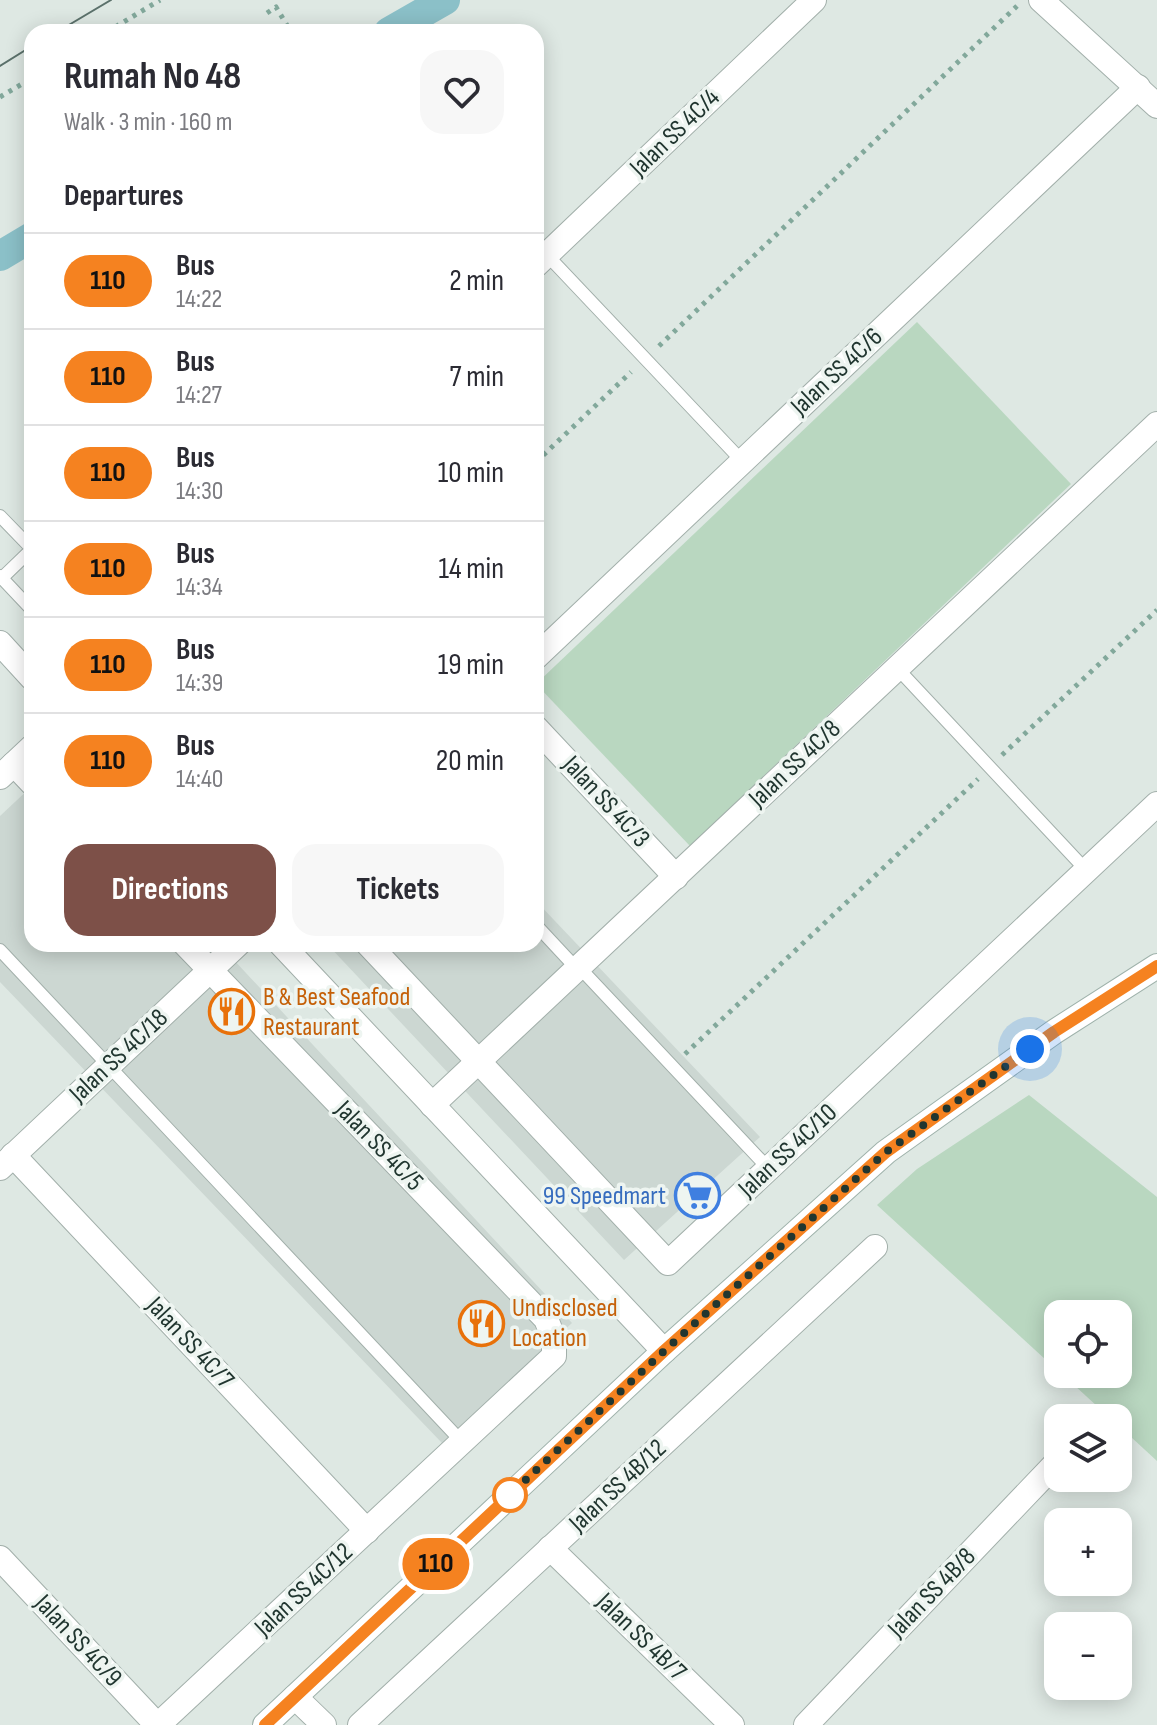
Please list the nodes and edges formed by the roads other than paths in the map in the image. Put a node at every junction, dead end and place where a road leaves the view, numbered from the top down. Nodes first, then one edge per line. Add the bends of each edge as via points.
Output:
1 (814, 0) edge
2 (1041, 0) edge
3 (1138, 87) junction
4 (1157, 106) edge
5 (544, 257) edge
6 (544, 263) edge
7 (1157, 424) edge
8 (743, 462) junction
9 (0, 516) edge
10 (24, 541) edge
11 (24, 556) edge
12 (1, 577) edge
13 (24, 601) edge
14 (0, 643) edge
15 (544, 649) edge
16 (897, 668) junction
17 (24, 669) edge
18 (544, 737) edge
19 (24, 755) edge
20 (7, 771) edge
21 (1157, 804) edge
22 (1086, 870) junction
23 (676, 877) junction
24 (544, 933) edge
25 (0, 950) edge
26 (192, 952) edge
27 (230, 952) edge
28 (289, 952) edge
29 (376, 952) edge
30 (1157, 966) edge
31 (578, 968) junction
32 (210, 971) junction
33 (479, 1062) junction
34 (109, 1066) junction
35 (432, 1105) junction
36 (7, 1161) edge
37 (769, 1169) junction
38 (875, 1247) dead end
39 (664, 1351) junction
40 (554, 1356) joint
41 (462, 1442) junction
42 (1044, 1476) edge
43 (367, 1531) junction
44 (550, 1548) junction
45 (0, 1558) edge
46 (295, 1697) junction
47 (158, 1725) edge
48 (265, 1725) edge
49 (324, 1725) edge
50 (360, 1725) edge
51 (732, 1725) edge
52 (806, 1725) edge

1 - 5 street, Jalan SS 4C/4
2 - 3 street
3 - 4 street
3 - 8 street, Jalan SS 4C/6
6 - 8 lane
7 - 16 street, Jalan SS 4C/8
8 - 15 street, Jalan SS 4C/6
9 - 10 lane
11 - 12 lane
12 - 13 lane
14 - 17 street
16 - 22 lane
16 - 23 street, Jalan SS 4C/8
18 - 23 street, Jalan SS 4C/3
19 - 20 street
21 - 22 street, Jalan SS 4C/10
22 - 37 street, Jalan SS 4C/10
23 - 31 street, Jalan SS 4C/8
24 - 31 lane
25 - 34 lane
26 - 32 street, Jalan SS 4C/5
27 - 32 street, Jalan SS 4C/18
28 - 35 street
29 - 33 street, Jalan SS 4C/10
30 - 39 street via 886,1152
31 - 33 street, Jalan SS 4C/8
31 - 37 lane
32 - 34 street, Jalan SS 4C/18
32 - 40 street, Jalan SS 4C/5 via 546,1319
33 - 35 street, Jalan SS 4C/8
33 - 37 street, Jalan SS 4C/10 via 668,1263
34 - 36 street, Jalan SS 4C/18
34 - 41 lane
35 - 39 street
36 - 43 street, Jalan SS 4C/7
38 - 44 street, Jalan SS 4B/12
39 - 46 street
40 - 41 street, Jalan SS 4C/12
41 - 43 street, Jalan SS 4C/12
42 - 52 street, Jalan SS 4B/8
43 - 47 street, Jalan SS 4C/12
44 - 50 street, Jalan SS 4B/12
44 - 51 street, Jalan SS 4B/7
45 - 47 street, Jalan SS 4C/9
46 - 48 street
46 - 49 street

